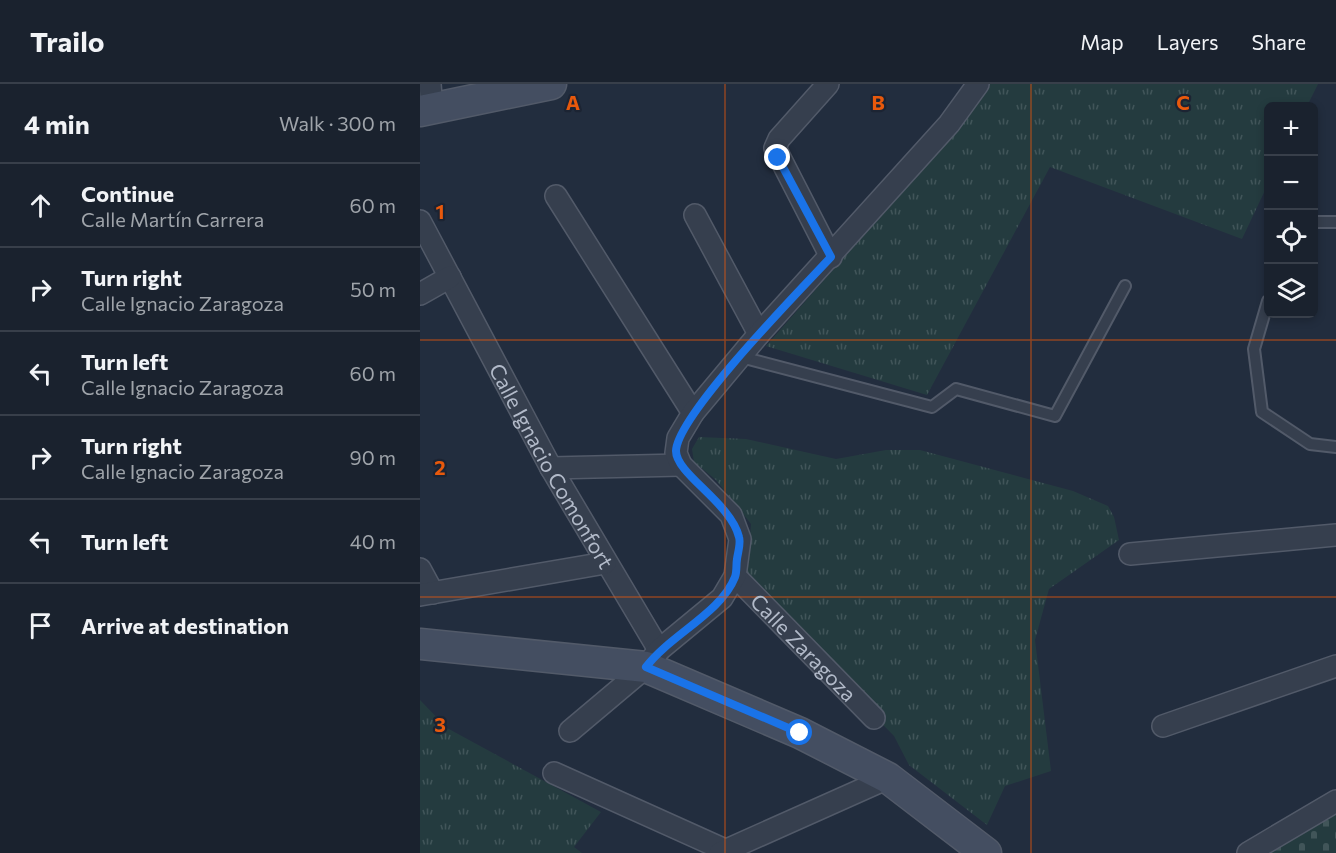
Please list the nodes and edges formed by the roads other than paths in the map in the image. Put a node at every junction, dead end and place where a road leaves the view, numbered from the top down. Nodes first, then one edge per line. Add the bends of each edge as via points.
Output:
1 (551, 84) edge
2 (828, 84) edge
3 (978, 84) edge
4 (427, 101) edge
5 (556, 196) dead end
6 (695, 215) dead end
7 (420, 221) edge
8 (1318, 222) edge
9 (1336, 222) edge
10 (831, 257) junction
11 (450, 277) junction
12 (1125, 286) dead end
13 (420, 294) edge
14 (1264, 318) edge
15 (759, 334) junction
16 (741, 357) junction
17 (693, 413) junction
18 (1336, 447) edge
19 (681, 465) junction
20 (551, 468) junction
21 (1336, 535) edge
22 (1130, 554) dead end
23 (605, 563) junction
24 (420, 569) edge
25 (735, 576) junction
26 (426, 594) edge
27 (420, 644) edge
28 (653, 659) junction
29 (1336, 666) edge
30 (874, 718) dead end
31 (1163, 726) dead end
32 (570, 730) dead end
33 (554, 773) dead end
34 (888, 778) junction
35 (1336, 801) edge
36 (723, 852) edge
37 (986, 853) edge
38 (1248, 853) edge

1 - 4 street
2 - 10 street via 779,138 775,148
3 - 10 street via 949,124
5 - 17 street
6 - 15 street
7 - 11 street, Calle Ignacio Comonfort
8 - 9 lane
10 - 15 street
11 - 13 street
11 - 20 street, Calle Ignacio Comonfort
12 - 16 lane via 1055,416 956,389 932,407
14 - 18 lane via 1254,349 1262,412 1310,444
15 - 16 street
16 - 17 street
17 - 19 street via 678,438 676,453
19 - 20 street
19 - 25 street via 730,515 740,539
20 - 23 street, Calle Ignacio Comonfort
21 - 22 street
23 - 26 street
23 - 28 street, Calle Ignacio Comonfort
24 - 26 street
25 - 28 street via 722,598
25 - 30 street, Calle Zaragoza
27 - 28 street
28 - 32 street
28 - 34 street
29 - 31 street
33 - 36 street
34 - 36 street
34 - 37 street
35 - 38 street

